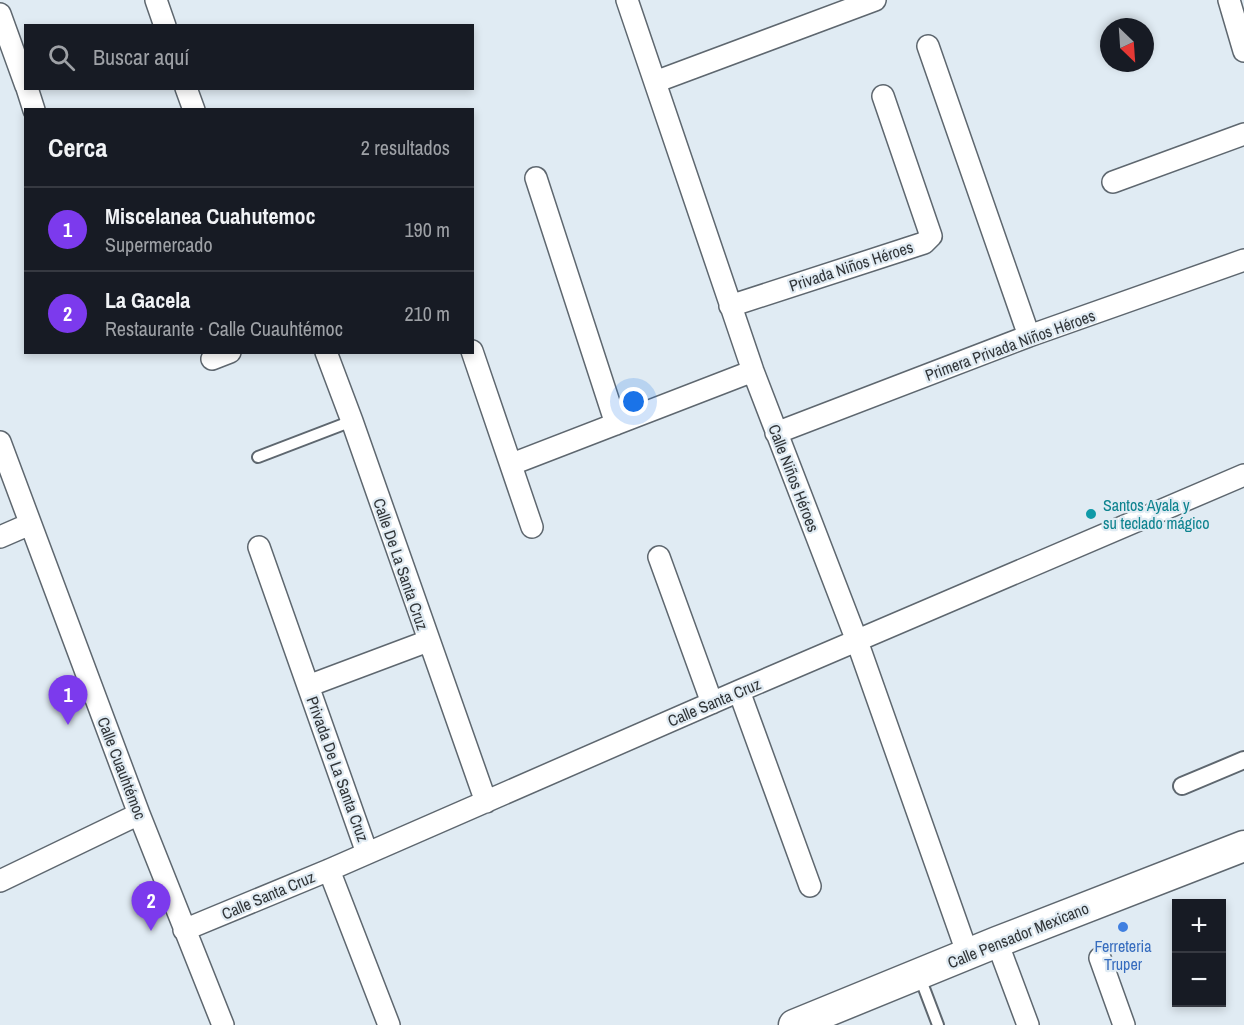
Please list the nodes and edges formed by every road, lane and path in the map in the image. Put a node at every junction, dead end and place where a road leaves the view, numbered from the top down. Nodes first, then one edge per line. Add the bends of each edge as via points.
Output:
1 (156, 0) edge
2 (627, 0) edge
3 (875, 0) edge
4 (1229, 0) edge
5 (0, 14) edge
6 (164, 24) edge
7 (928, 46) dead end
8 (1244, 51) edge
9 (24, 81) edge
10 (655, 82) junction
11 (27, 90) edge
12 (187, 90) edge
13 (883, 96) dead end
14 (33, 108) edge
15 (193, 108) edge
16 (1244, 135) edge
17 (536, 178) dead end
18 (1113, 182) dead end
19 (1244, 260) edge
20 (730, 306) junction
21 (1029, 336) junction
22 (327, 354) edge
23 (473, 354) edge
24 (753, 371) junction
25 (352, 421) junction
26 (616, 424) junction
27 (777, 432) junction
28 (0, 442) edge
29 (258, 457) dead end
30 (512, 464) junction
31 (1244, 475) edge
32 (30, 524) junction
33 (532, 527) dead end
34 (0, 537) edge
35 (259, 548) dead end
36 (659, 557) dead end
37 (428, 641) junction
38 (857, 641) junction
39 (308, 686) junction
40 (739, 691) junction
41 (712, 703) junction
42 (1244, 760) edge
43 (1182, 786) dead end
44 (486, 802) junction
45 (139, 814) junction
46 (367, 853) junction
47 (1242, 854) edge
48 (329, 870) junction
49 (0, 881) edge
50 (810, 886) dead end
51 (184, 930) junction
52 (997, 942) junction
53 (968, 955) junction
54 (1100, 958) dead end
55 (919, 975) junction
56 (223, 1025) edge
57 (389, 1025) edge
58 (794, 1025) edge
59 (938, 1025) edge
60 (1028, 1025) edge
61 (1124, 1025) edge

1 - 6 street
2 - 10 street, Calle Niños Héroes
3 - 10 street
4 - 8 street
5 - 9 street
7 - 21 street
10 - 20 street, Calle Niños Héroes
11 - 14 street
12 - 15 street
13 - 20 street, Privada Niños Héroes via 931,236 924,243
16 - 18 street
17 - 26 street
19 - 21 street, Primera Privada Niños Héroes
20 - 24 street, Calle Niños Héroes
21 - 27 street, Primera Privada Niños Héroes
22 - 25 street
23 - 30 street
24 - 26 street
24 - 27 street, Calle Niños Héroes
25 - 29 lane
25 - 37 street, Calle De La Santa Cruz
26 - 30 street
27 - 38 street, Calle Niños Héroes
28 - 32 street, Calle Cuauhtémoc
30 - 33 street
31 - 38 street, Calle Santa Cruz
32 - 34 street
32 - 45 street, Calle Cuauhtémoc
35 - 39 street, Privada De La Santa Cruz
36 - 41 street
37 - 39 street, Privada De La Santa Cruz
37 - 44 street, Calle De La Santa Cruz
38 - 40 street, Calle Santa Cruz
38 - 53 street, Calle Niños Héroes
39 - 46 street, Privada De La Santa Cruz
40 - 41 street, Calle Santa Cruz
40 - 50 street
41 - 44 street, Calle Santa Cruz
42 - 43 street
44 - 46 street, Calle Santa Cruz
45 - 49 street
45 - 51 street, Calle Cuauhtémoc
46 - 48 street, Calle Santa Cruz
47 - 52 main road, Calle Pensador Mexicano
48 - 51 street, Calle Santa Cruz
48 - 57 street
51 - 56 street, Calle Cuauhtémoc
52 - 53 main road, Calle Pensador Mexicano
52 - 60 street
53 - 55 main road, Calle Pensador Mexicano
54 - 61 street
55 - 58 main road, Calle Pensador Mexicano
55 - 59 lane

